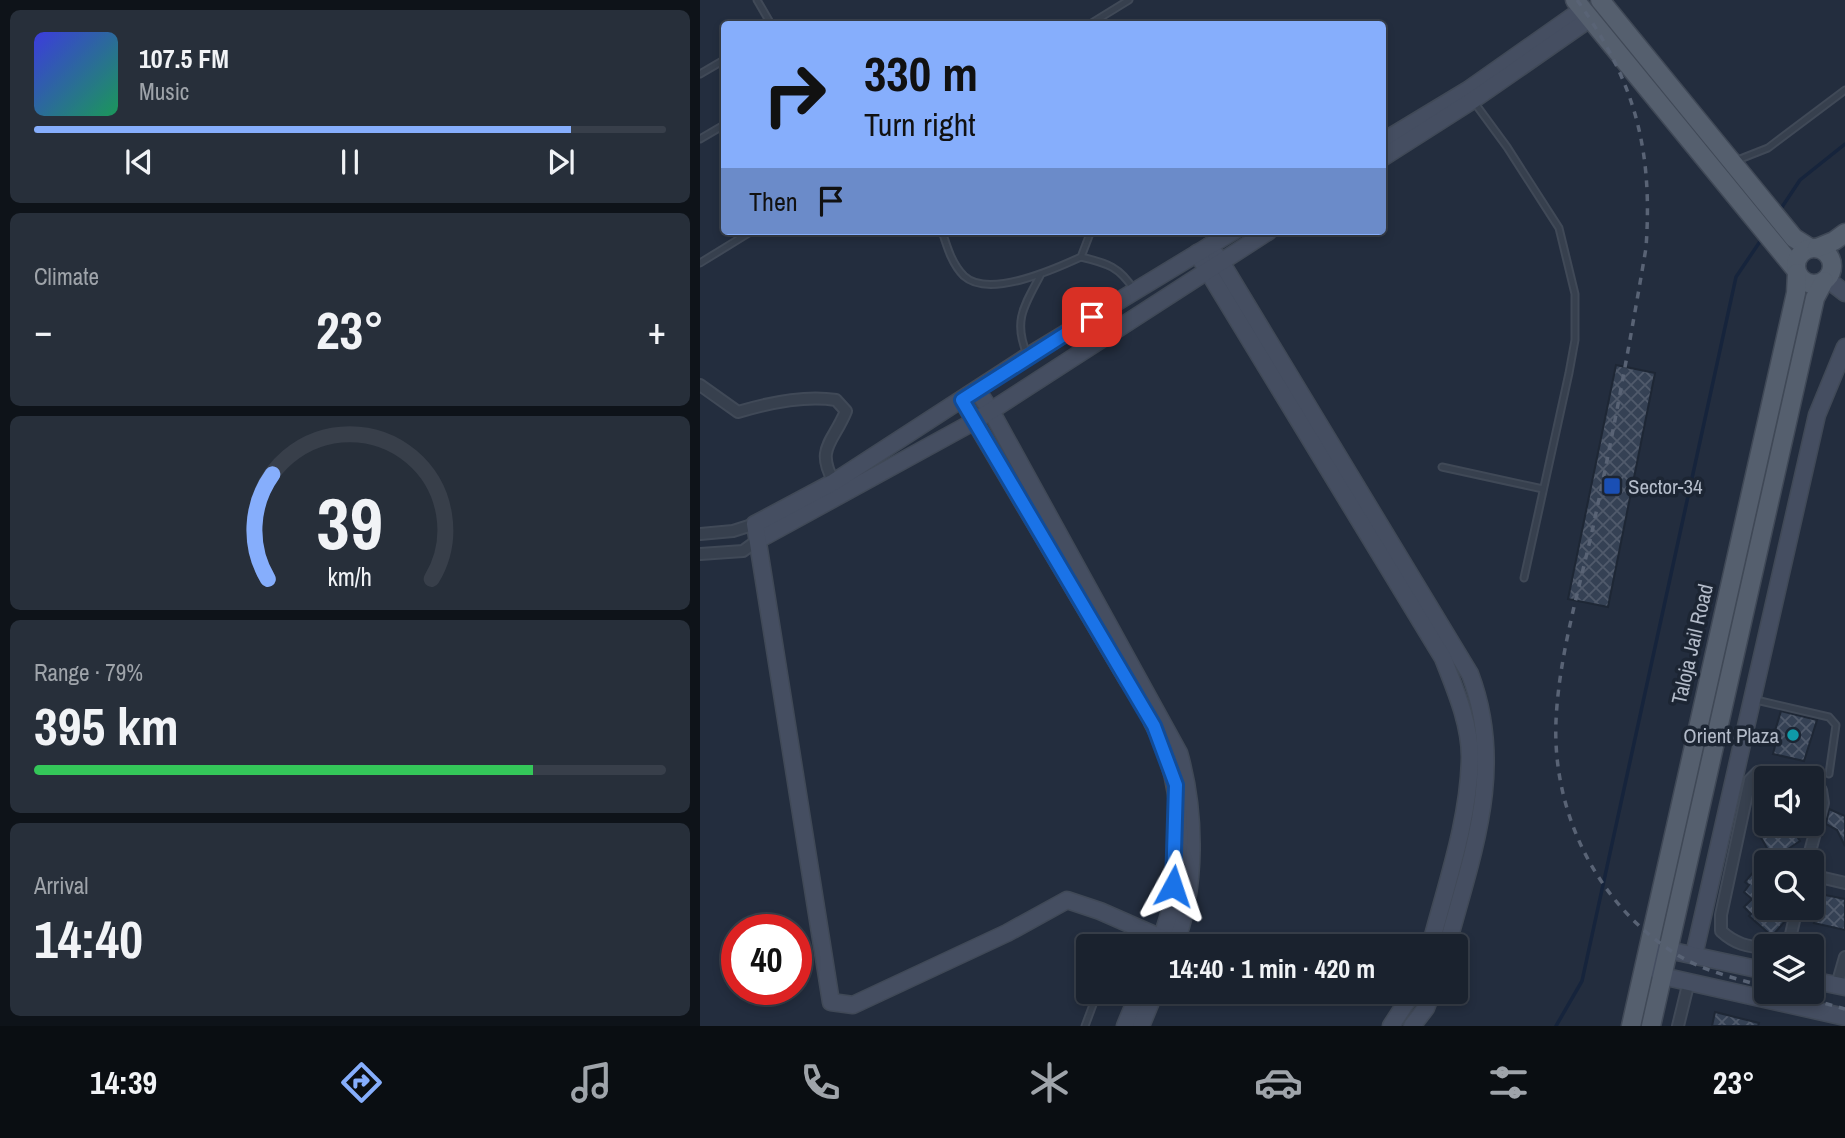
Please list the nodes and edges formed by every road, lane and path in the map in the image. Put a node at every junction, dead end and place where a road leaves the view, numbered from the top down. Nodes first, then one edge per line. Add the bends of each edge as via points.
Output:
1 (757, 0) edge
2 (1129, 0) edge
3 (1600, 0) edge
4 (1583, 9) edge
5 (769, 21) edge
6 (1095, 21) edge
7 (721, 62) edge
8 (700, 74) edge
9 (1845, 90) edge
10 (1470, 95) junction
11 (721, 127) edge
12 (700, 139) edge
13 (1386, 140) edge
14 (1386, 155) edge
15 (1732, 162) junction
16 (1845, 233) edge
17 (746, 235) edge
18 (943, 235) edge
19 (1089, 235) edge
20 (1227, 235) edge
21 (1263, 235) edge
22 (1814, 247) junction
23 (1203, 250) junction
24 (1081, 257) junction
25 (1845, 258) edge
26 (1222, 262) junction
27 (700, 263) edge
28 (1796, 271) junction
29 (1206, 272) junction
30 (1040, 276) junction
31 (1827, 277) junction
32 (1134, 290) junction
33 (1845, 293) edge
34 (1845, 346) edge
35 (1028, 356) junction
36 (700, 385) edge
37 (976, 390) junction
38 (962, 400) junction
39 (991, 411) junction
40 (975, 421) junction
41 (1442, 467) dead end
42 (834, 482) junction
43 (1543, 489) junction
44 (757, 532) junction
45 (700, 534) edge
46 (700, 554) edge
47 (1524, 578) dead end
48 (1753, 699) junction
49 (1829, 774) dead end
50 (1754, 776) edge
51 (1824, 878) edge
52 (1845, 883) edge
53 (1146, 934) edge
54 (1167, 934) edge
55 (1171, 934) edge
56 (1433, 934) edge
57 (1451, 934) edge
58 (1754, 947) edge
59 (1668, 950) junction
60 (1694, 955) junction
61 (1845, 957) edge
62 (1646, 958) junction
63 (1754, 968) edge
64 (1662, 976) junction
65 (1689, 981) junction
66 (1841, 986) edge
67 (1093, 1004) edge
68 (1134, 1004) edge
69 (1150, 1004) edge
70 (1405, 1004) edge
71 (1428, 1004) edge
72 (1845, 1017) edge
73 (1085, 1026) edge
74 (1125, 1026) edge
75 (1141, 1026) edge
76 (1391, 1026) edge
77 (1412, 1026) edge
78 (1630, 1026) edge
79 (1651, 1026) edge
80 (1678, 1026) edge

1 - 5 lane
2 - 6 lane
3 - 15 main road
4 - 10 street
4 - 28 main road
7 - 8 lane
9 - 15 lane via 1768,148
10 - 13 street
10 - 14 street
10 - 43 lane via 1559,228 1572,272 1575,340
11 - 12 lane
15 - 22 main road via 1794,238
16 - 22 main road
17 - 27 lane
18 - 30 lane via 949,254 965,277 984,283
19 - 24 lane
20 - 23 street
21 - 26 street
22 - 28 main road via 1799,256
22 - 31 main road via 1831,258
23 - 26 street
23 - 29 street
23 - 32 street
24 - 30 lane
24 - 32 lane via 1109,263
25 - 31 main road
26 - 29 street
26 - 57 street via 1470,674 1488,757 1483,816
28 - 31 main road via 1811,284
28 - 62 main road, Taloja Jail Road via 1796,293
29 - 39 street
29 - 56 street via 1443,658 1461,702 1470,755 1464,816
30 - 35 lane via 1020,319 1019,335
31 - 33 street
31 - 59 main road, Taloja Jail Road via 1815,298
32 - 35 street
34 - 48 street via 1817,415
35 - 37 street
36 - 42 street via 738,412 821,398 836,400 846,411 823,463
37 - 38 street
37 - 39 street
38 - 40 street
38 - 42 street
39 - 40 street
39 - 55 street via 1179,753 1188,786 1190,865 1186,903
40 - 44 street
40 - 54 street via 1154,726 1167,758 1176,785 1176,867
41 - 43 lane
42 - 44 street
43 - 47 lane
44 - 45 street
44 - 46 street via 743,551
44 - 53 street via 831,1002 853,1005 1067,900
48 - 49 lane via 1829,718 1836,725
48 - 60 street
50 - 58 street via 1749,780 1721,915 1721,931 1731,940
51 - 52 street
59 - 60 street
59 - 62 street
59 - 64 main road, Taloja Jail Road
60 - 63 street
61 - 66 street
62 - 64 street
62 - 78 main road, Taloja Jail Road
64 - 65 street
64 - 79 main road, Taloja Jail Road
65 - 72 street
65 - 80 street
67 - 73 lane
68 - 74 street
69 - 75 street
70 - 76 street
71 - 77 street

